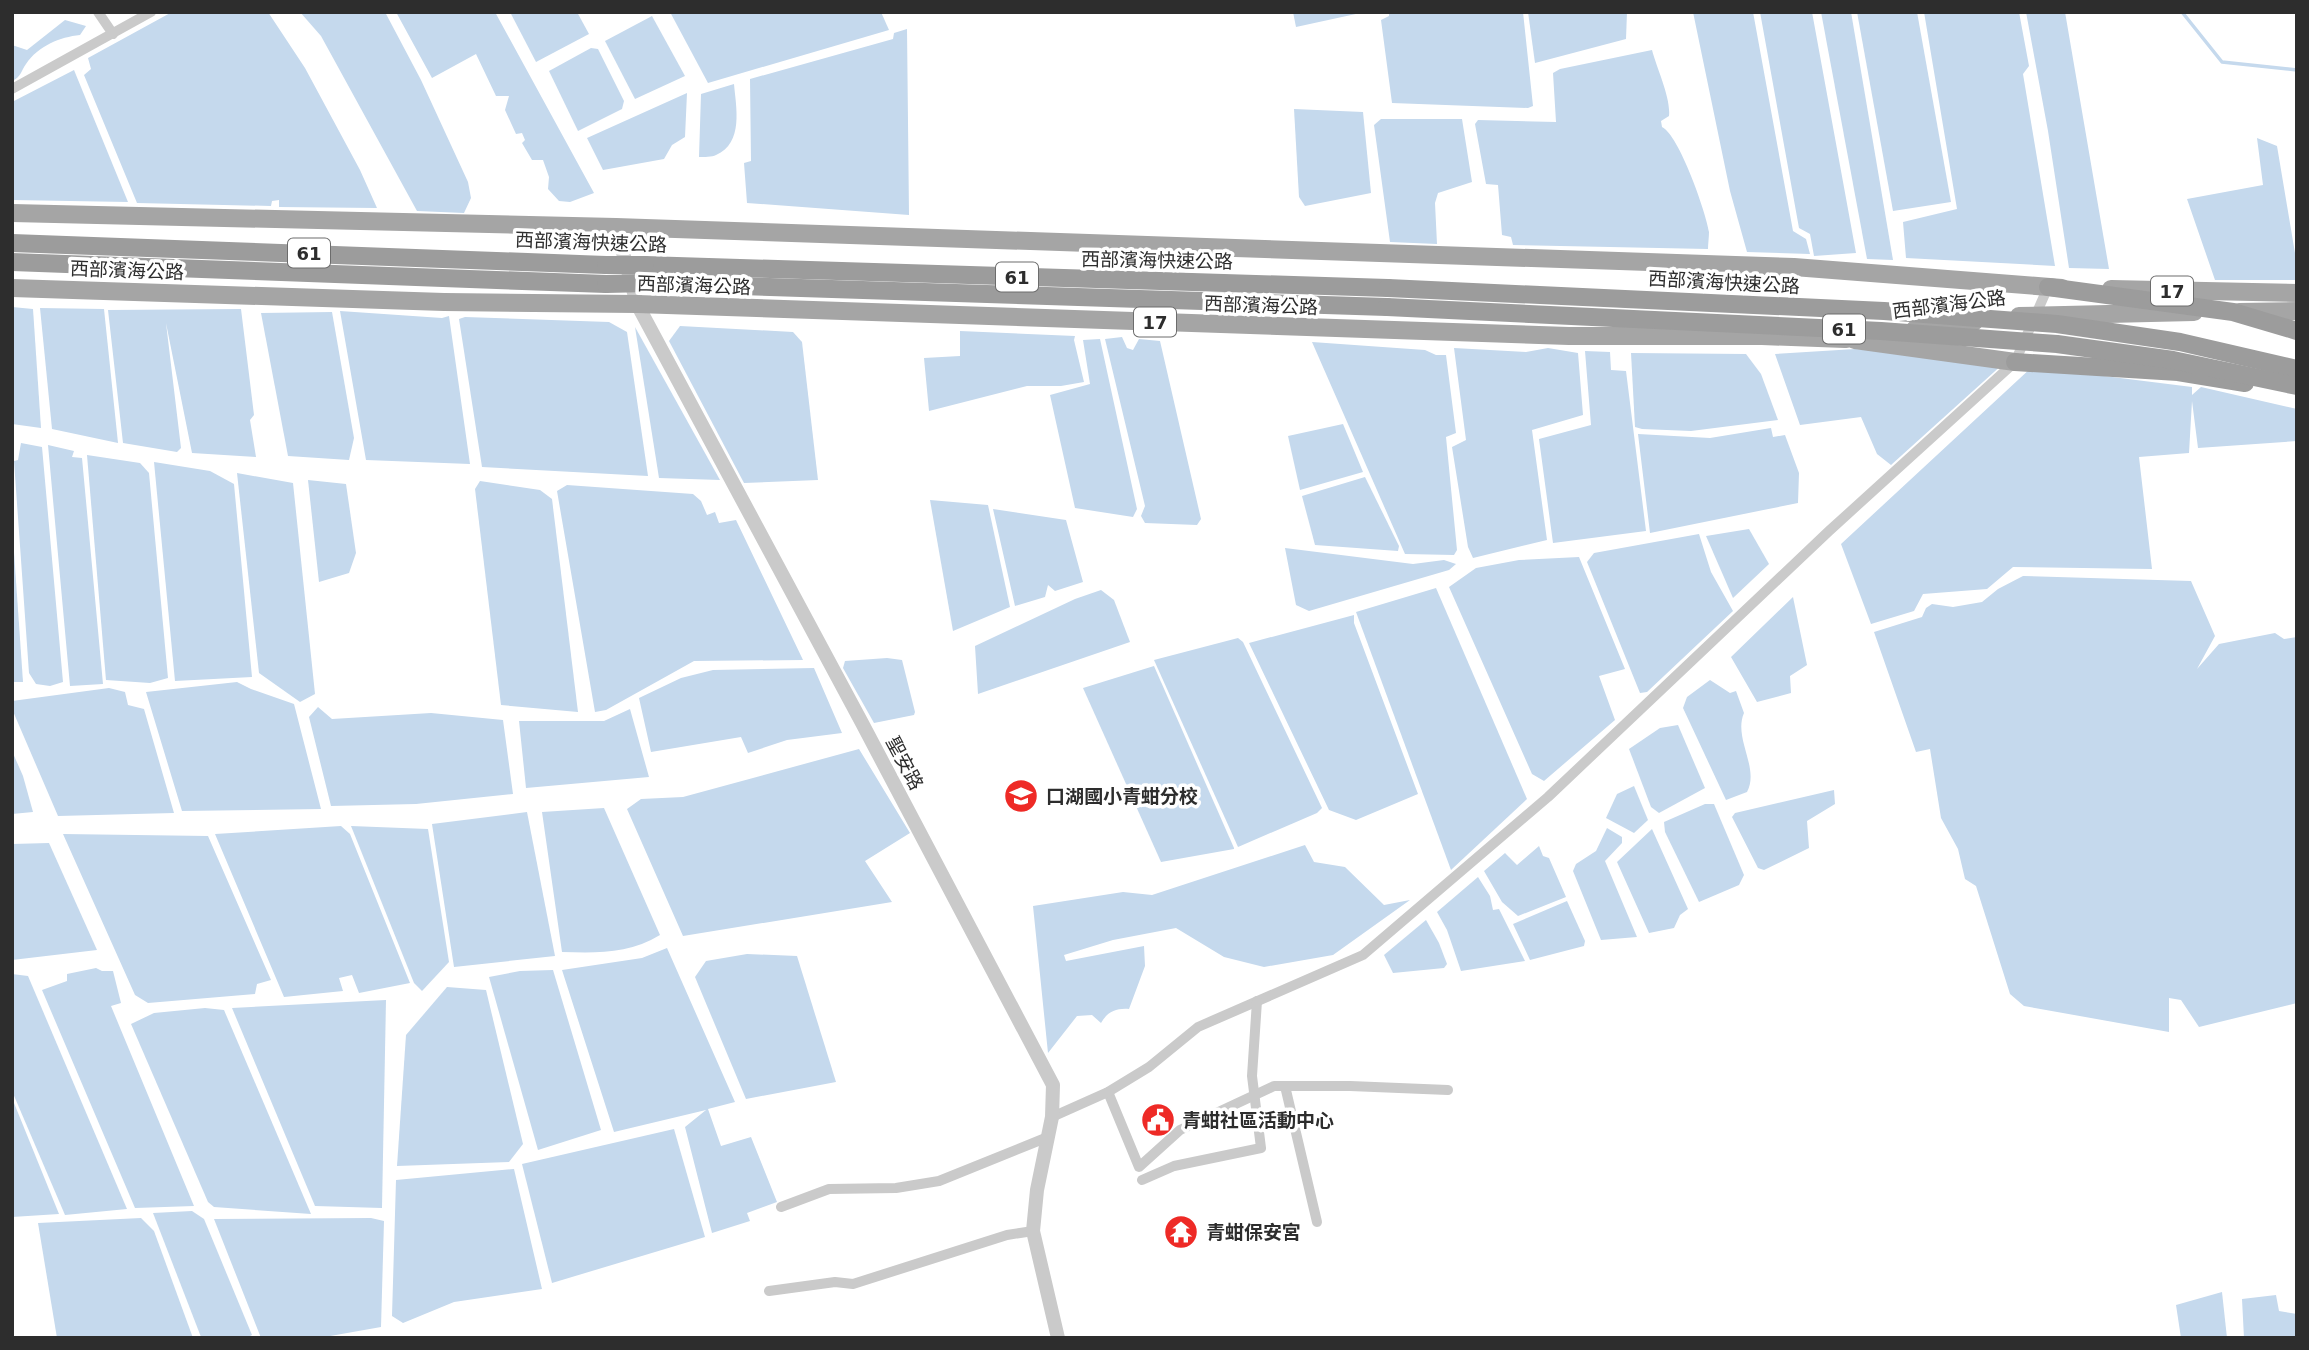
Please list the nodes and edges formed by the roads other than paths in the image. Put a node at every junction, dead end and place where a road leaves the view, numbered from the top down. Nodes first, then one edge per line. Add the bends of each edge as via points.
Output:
1 (98, 12) edge
2 (151, 12) edge
3 (113, 34) junction
4 (12, 89) edge
5 (12, 213) edge
6 (616, 227) junction
7 (12, 243) edge
8 (12, 261) edge
9 (646, 274) junction
10 (2048, 287) junction
11 (12, 288) edge
12 (2297, 293) edge
13 (637, 304) junction
14 (2297, 311) edge
15 (2233, 312) junction
16 (2034, 314) junction
17 (2297, 331) edge
18 (1845, 338) junction
19 (2015, 362) junction
20 (2297, 369) edge
21 (2297, 386) edge
22 (2297, 391) edge
23 (1257, 1001) junction
24 (1285, 1086) junction
25 (1448, 1090) dead end
26 (1108, 1093) junction
27 (1253, 1096) junction
28 (1052, 1117) junction
29 (1048, 1137) junction
30 (1142, 1180) dead end
31 (781, 1207) dead end
32 (1317, 1222) dead end
33 (1033, 1231) junction
34 (769, 1291) dead end
35 (1058, 1338) edge

1 - 3 street
2 - 3 street
3 - 4 street
5 - 6 main road, 西部濱海公路 / 17
6 - 10 main road, 西部濱海公路 / 17 via 1794,267
6 - 13 street, 聖安路
7 - 9 highway, 西部濱海快速公路 / 61, bridge via 606,265
8 - 9 highway, 西部濱海快速公路 / 61, bridge via 606,284
9 - 20 highway, 西部濱海快速公路 / 61, bridge via 1388,288 1884,310 2057,324 2180,342
9 - 21 highway, 西部濱海快速公路 / 61, bridge via 1881,331 2057,344 2173,360
10 - 12 main road, 西部濱海公路 / 17
10 - 15 highway
10 - 16 street
11 - 13 main road, 西部濱海公路 / 17
13 - 18 main road, 西部濱海公路 / 17 via 1569,337
13 - 28 street, 聖安路 via 1053,1085
14 - 15 main road, 西部濱海公路 / 17
15 - 16 main road, 西部濱海公路 / 17
15 - 17 highway
16 - 18 main road, 西部濱海公路 / 17
16 - 19 street
18 - 19 main road
19 - 22 highway via 2178,372
19 - 23 street via 1548,797 1363,955
23 - 26 street via 1198,1027
23 - 27 street
24 - 25 street
24 - 27 street
24 - 32 street
26 - 27 street via 1139,1167 1180,1130
26 - 28 street
27 - 30 street via 1261,1148 1174,1167
28 - 29 street, 聖安路
29 - 31 street via 939,1181 896,1188 829,1189
29 - 33 street, 聖安路
33 - 34 street via 1007,1235 853,1284
33 - 35 street, 聖安路

